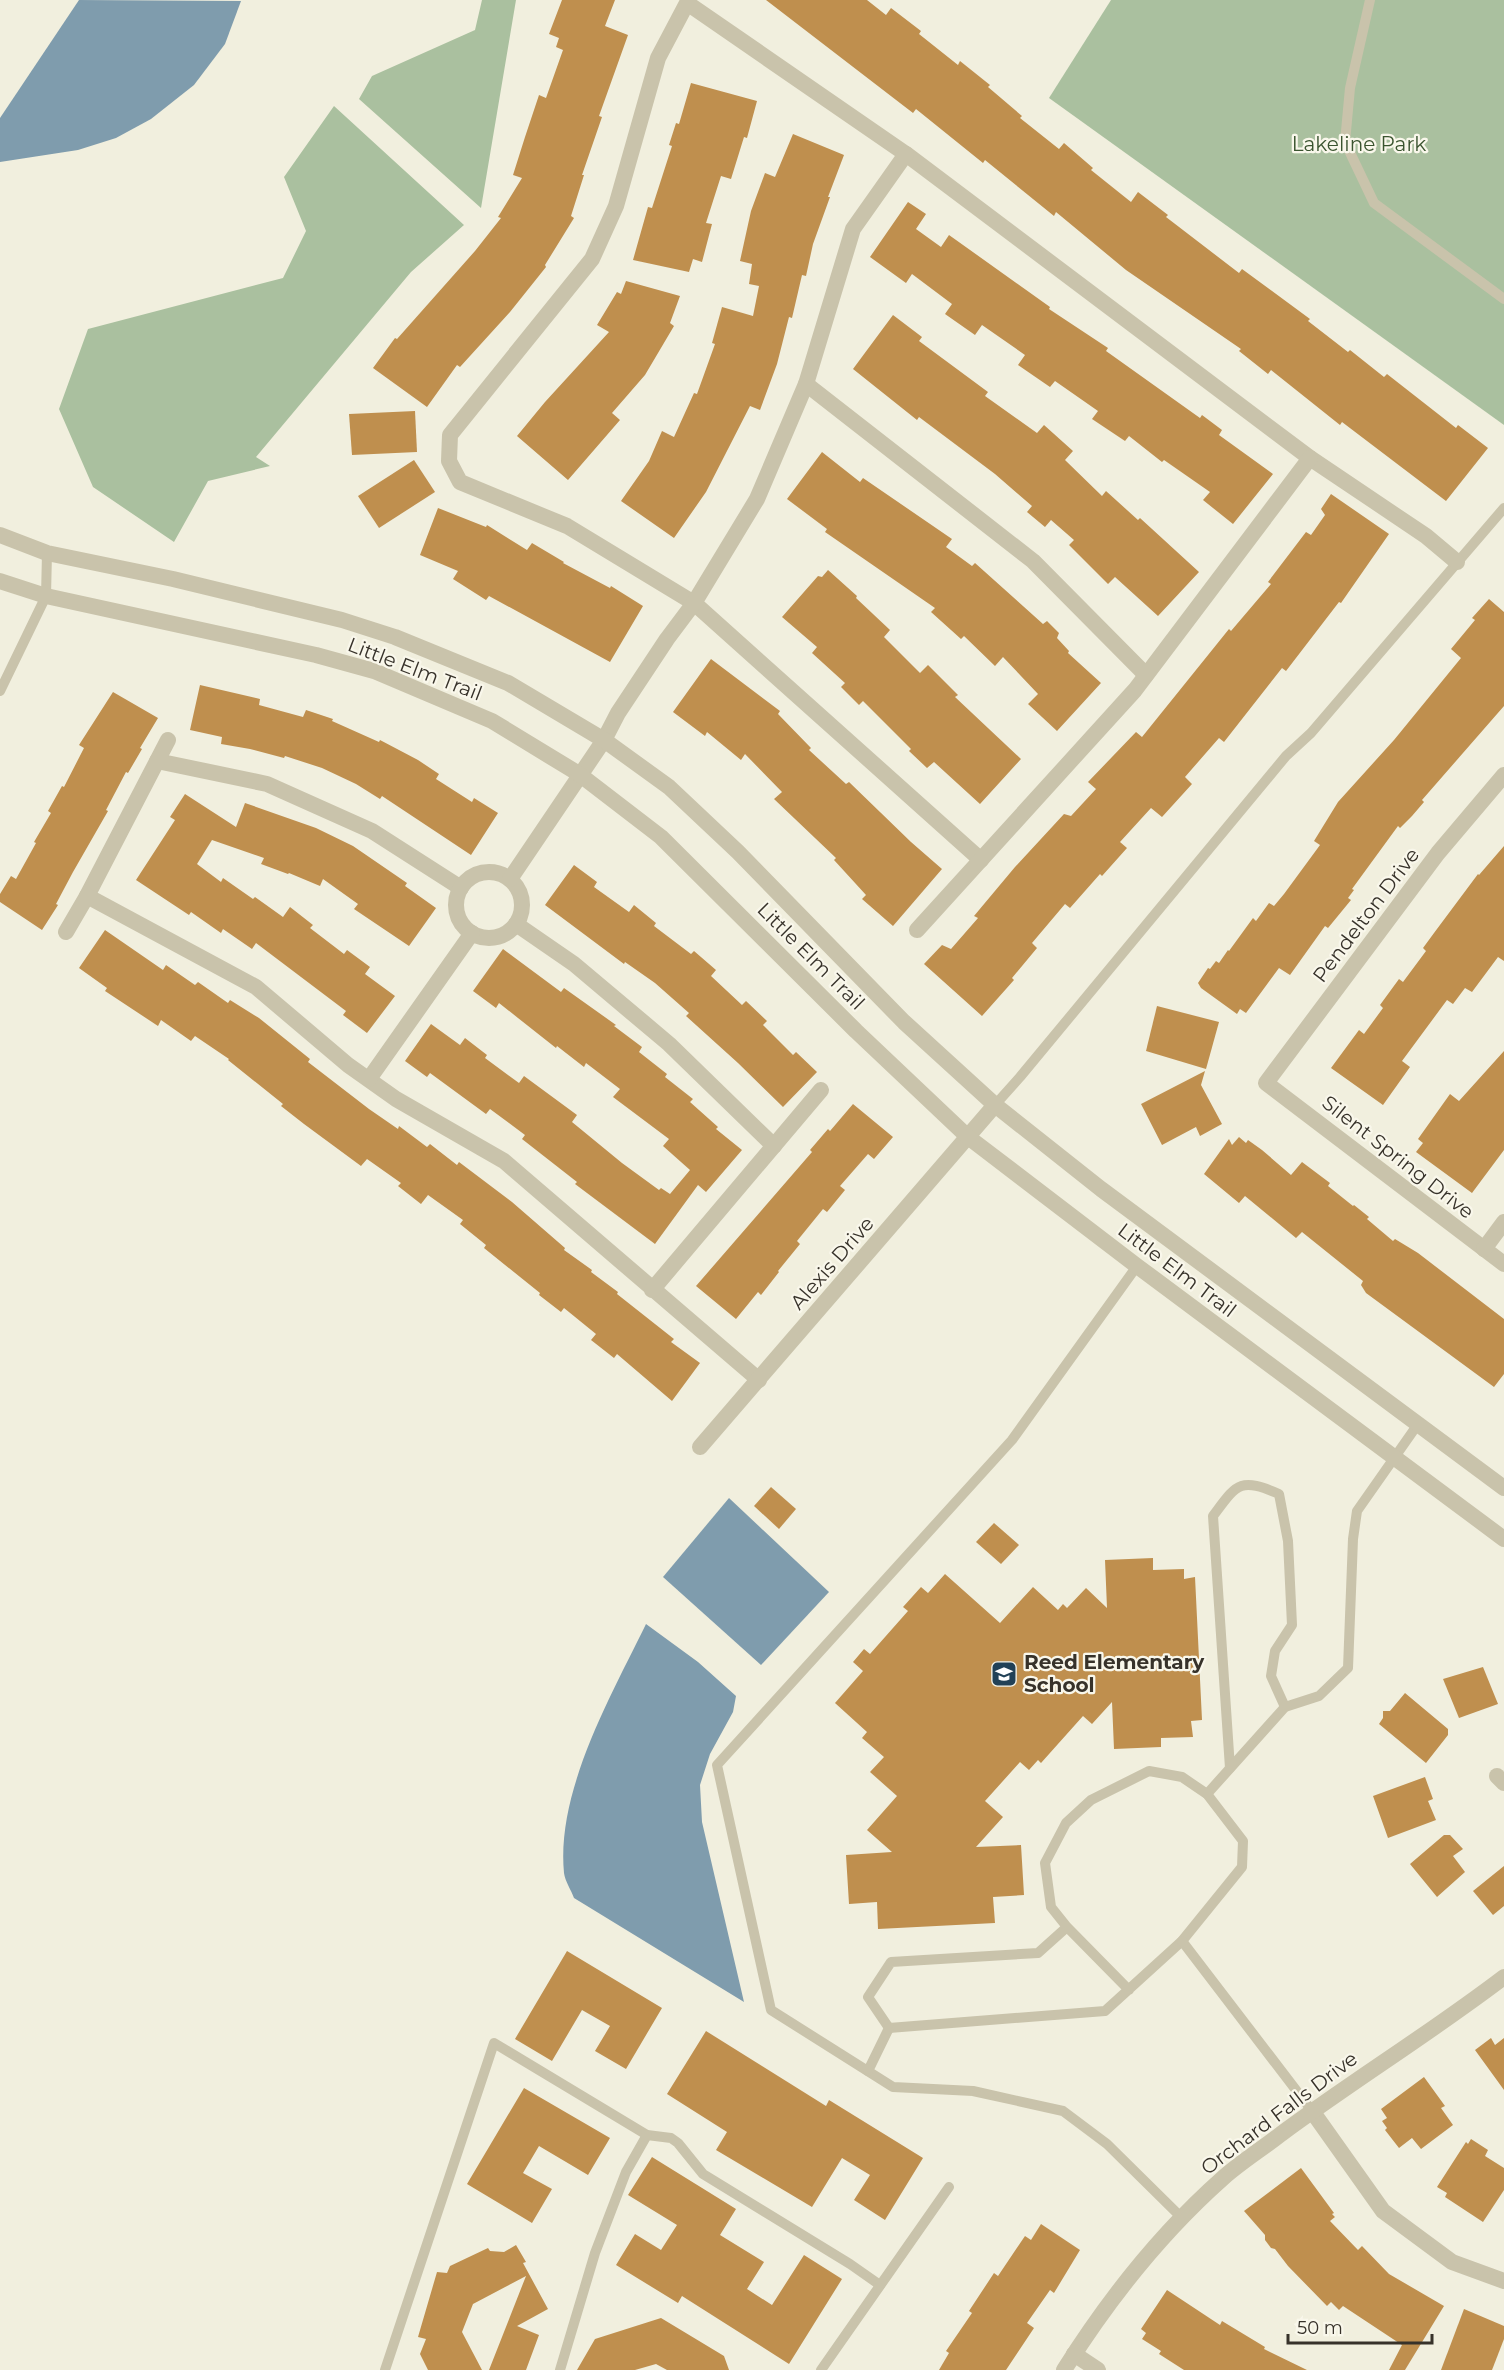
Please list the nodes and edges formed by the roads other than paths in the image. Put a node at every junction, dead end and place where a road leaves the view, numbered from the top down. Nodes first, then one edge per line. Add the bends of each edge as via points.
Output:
1 (1370, 0) edge
2 (906, 154) junction
3 (1504, 299) edge
4 (806, 384) junction
5 (1311, 458) junction
6 (1504, 508) edge
7 (0, 535) edge
8 (47, 553) junction
9 (1457, 562) junction
10 (0, 581) edge
11 (46, 596) junction
12 (694, 603) junction
13 (1146, 675) junction
14 (1, 684) edge
15 (168, 740) dead end
16 (604, 740) junction
17 (157, 761) junction
18 (579, 774) junction
19 (1504, 775) edge
20 (981, 860) junction
21 (510, 879) junction
22 (461, 888) junction
23 (87, 896) junction
24 (516, 924) junction
25 (917, 930) dead end
26 (66, 932) dead end
27 (472, 933) junction
28 (369, 1079) junction
29 (1266, 1083) joint
30 (821, 1090) dead end
31 (995, 1105) junction
32 (968, 1137) junction
33 (774, 1146) junction
34 (1504, 1222) edge
35 (1484, 1249) junction
36 (1504, 1264) edge
37 (1137, 1266) junction
38 (652, 1290) junction
39 (759, 1380) junction
40 (1418, 1424) junction
41 (700, 1447) dead end
42 (1394, 1459) junction
43 (1504, 1488) edge
44 (1504, 1539) edge
45 (1285, 1707) junction
46 (1230, 1768) junction
47 (1207, 1794) junction
48 (1067, 1927) junction
49 (1182, 1941) junction
50 (1504, 1977) edge
51 (1129, 1989) junction
52 (889, 2028) junction
53 (868, 2071) junction
54 (1312, 2111) junction
55 (646, 2135) junction
56 (949, 2187) dead end
57 (1182, 2218) junction
58 (1504, 2281) edge
59 (880, 2285) junction
60 (1074, 2354) junction
61 (385, 2370) edge
62 (560, 2370) edge
63 (821, 2370) edge
64 (1064, 2370) edge
65 (1098, 2370) edge

1 - 3 lane via 1350,88 1345,141 1374,203
2 - 4 street via 853,229
2 - 5 street
2 - 12 street via 687,3 658,58 615,206 592,259 450,435 449,461 460,482 567,526
4 - 12 street via 757,499
4 - 13 street via 1033,561
5 - 9 street via 1426,536
5 - 13 street
6 - 9 lane
7 - 8 street, Little Elm Trail
8 - 11 lane
8 - 16 street, Little Elm Trail via 173,579 342,620 395,637 508,683
9 - 31 lane via 1311,733 1286,756
10 - 11 street, Little Elm Trail
11 - 14 lane
11 - 18 street, Little Elm Trail via 374,671 492,722
12 - 16 street via 618,712
12 - 20 street
13 - 20 street
15 - 17 street
16 - 18 street
16 - 31 street, Little Elm Trail via 669,787 904,1022
17 - 22 street via 267,784 372,831
17 - 23 street
18 - 21 street
18 - 32 street, Little Elm Trail via 661,837 856,1032
19 - 29 street, Pendelton Drive via 1438,853
20 - 25 street
21 - 22 street via 489,872 478,874
21 - 24 street via 521,896
22 - 27 street via 457,897 459,917
23 - 26 street
23 - 28 street via 256,987
24 - 27 street via 500,936 490,938
24 - 33 street via 574,964 669,1044
27 - 28 street
28 - 38 street via 396,1099 504,1161
29 - 35 street, Silent Spring Drive
30 - 33 street
31 - 32 street, Alexis Drive
31 - 40 street, Little Elm Trail via 1101,1189
32 - 37 street, Little Elm Trail
32 - 39 street, Alexis Drive
33 - 38 street
34 - 35 street
35 - 36 street, Silent Spring Drive
37 - 42 street, Little Elm Trail
37 - 53 lane via 1012,1440 717,1765 771,2010
38 - 39 street
39 - 41 street, Alexis Drive
40 - 42 lane
40 - 43 street, Little Elm Trail
42 - 44 street, Little Elm Trail
42 - 45 lane via 1358,1511 1353,1539 1348,1668 1319,1696
45 - 46 lane
45 - 46 lane via 1271,1676 1275,1651 1292,1625 1288,1541 1279,1494 1255,1484 1233,1489 1213,1516
46 - 47 lane
47 - 48 lane via 1182,1777 1149,1771 1091,1800 1066,1823 1045,1863 1051,1907
47 - 49 lane via 1244,1842 1242,1867
48 - 51 lane
48 - 52 lane via 1038,1953 891,1962 868,1997
49 - 51 lane
49 - 54 lane
50 - 54 street, Orchard Falls Drive
51 - 52 lane via 1106,2011
52 - 53 lane
53 - 57 lane via 893,2087 973,2091 1063,2110 1107,2144
54 - 57 street, Orchard Falls Drive via 1224,2177
54 - 58 street via 1383,2211 1452,2262
55 - 59 lane via 671,2138 703,2174
55 - 61 lane via 494,2043
55 - 62 lane via 626,2172 595,2253
56 - 59 lane
57 - 60 street, Orchard Falls Drive via 1138,2267
59 - 63 lane
60 - 64 street, Orchard Falls Drive
60 - 65 street

